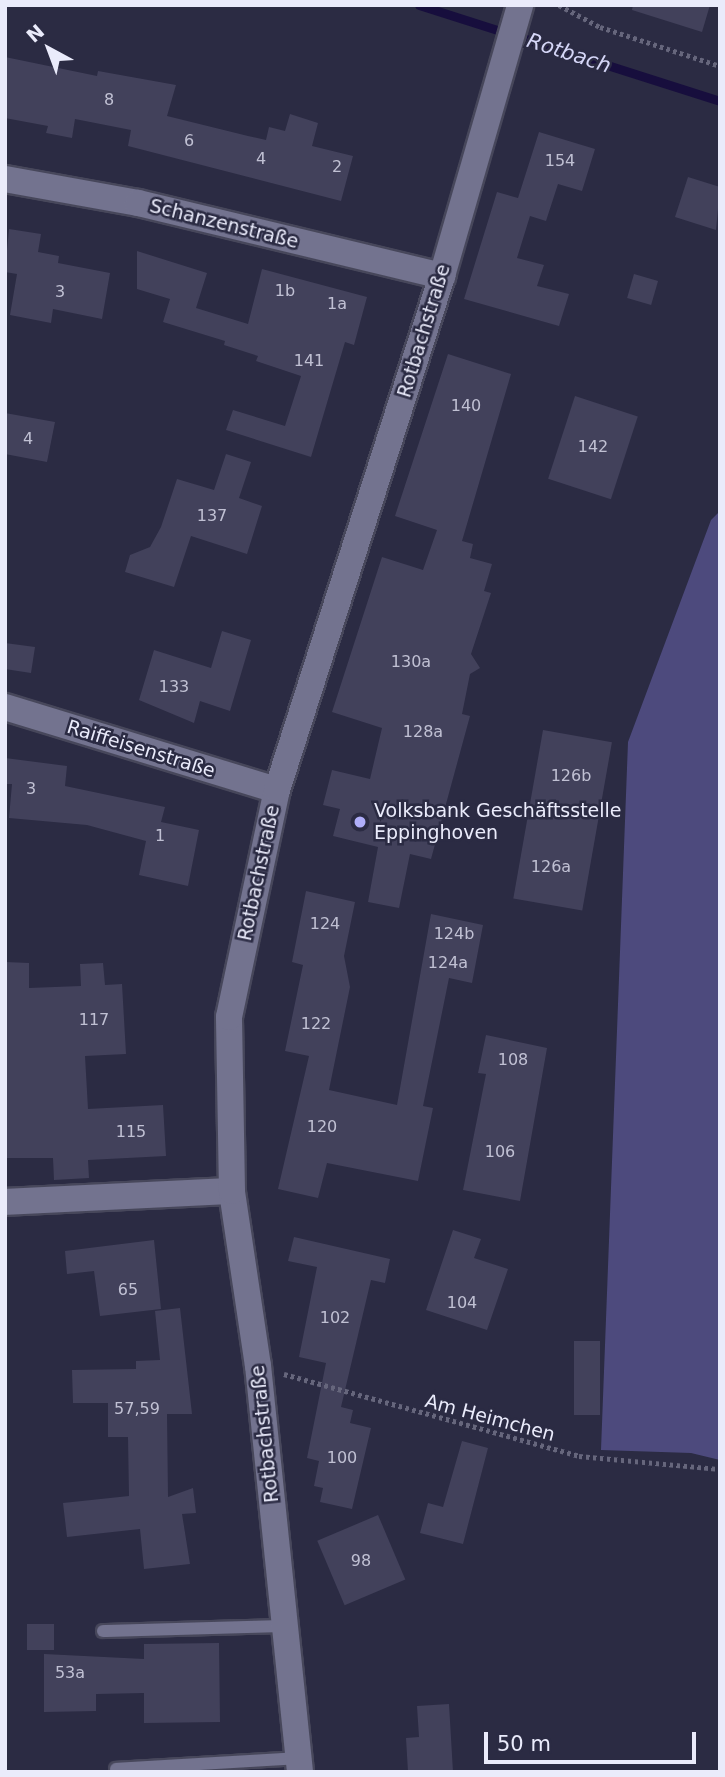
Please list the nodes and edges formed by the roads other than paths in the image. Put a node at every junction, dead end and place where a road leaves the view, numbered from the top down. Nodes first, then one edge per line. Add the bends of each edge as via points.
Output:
1 (520, 5) edge
2 (5, 179) edge
3 (442, 276) junction
4 (5, 707) edge
5 (277, 790) junction
6 (232, 1191) junction
7 (5, 1202) edge
8 (285, 1626) junction
9 (103, 1631) dead end
10 (299, 1765) edge
11 (116, 1769) dead end

1 - 3 street, Rotbachstraße
2 - 3 street, Schanzenstraße via 138,203
3 - 5 street, Rotbachstraße
4 - 5 street, Raiffeisenstraße
5 - 6 street, Rotbachstraße via 229,1017
6 - 7 street
6 - 8 street, Rotbachstraße via 258,1366
8 - 9 lane
8 - 10 street, Rotbachstraße
10 - 11 lane

